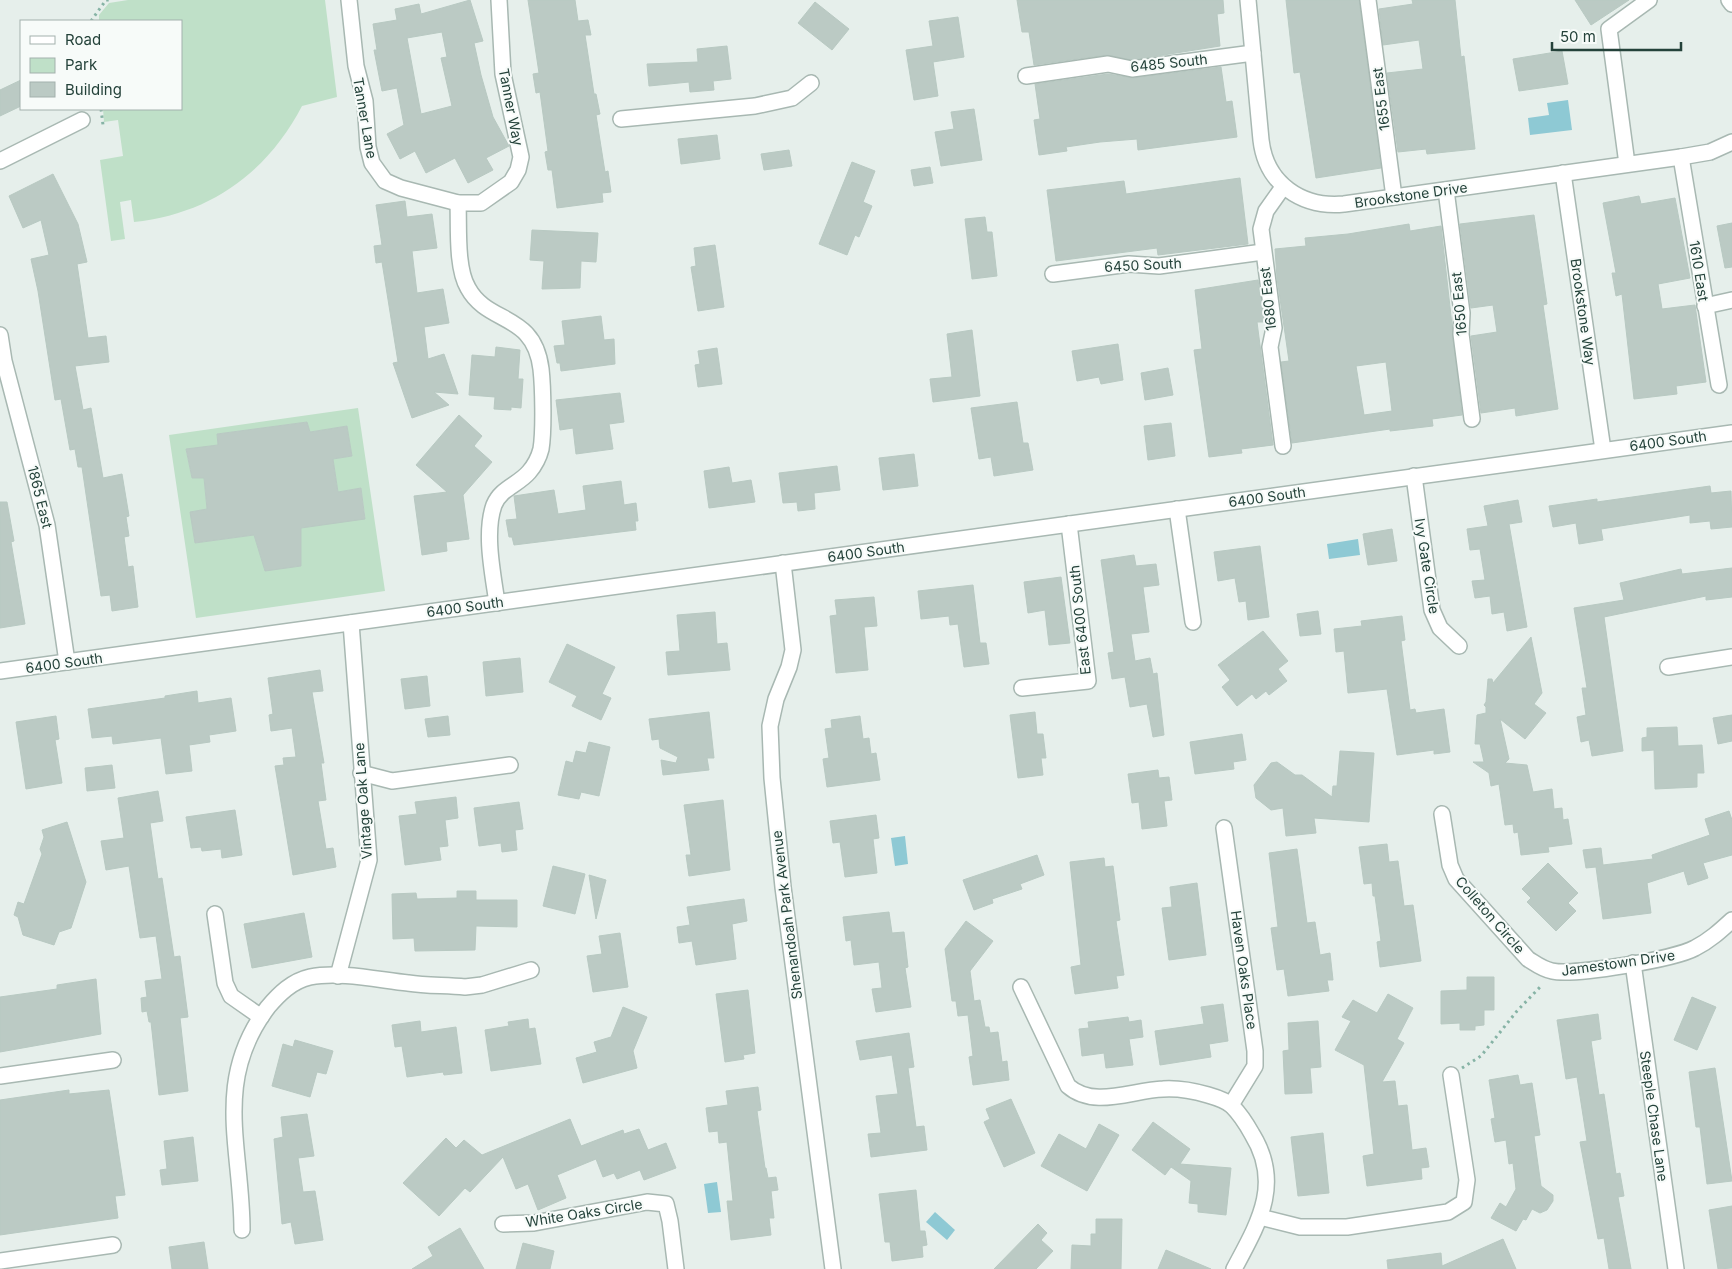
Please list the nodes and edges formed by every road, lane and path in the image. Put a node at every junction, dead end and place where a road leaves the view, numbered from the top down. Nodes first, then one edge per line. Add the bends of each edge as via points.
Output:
1 (109, 0) edge
2 (349, 0) edge
3 (500, 0) edge
4 (1248, 0) edge
5 (1368, 0) edge
6 (1649, 0) edge
7 (1729, 0) edge
8 (1732, 4) edge
9 (92, 20) edge
10 (1253, 53) junction
11 (1026, 76) dead end
12 (811, 83) dead end
13 (101, 110) edge
14 (620, 119) dead end
15 (82, 120) dead end
16 (103, 125) dead end
17 (1732, 142) edge
18 (1681, 157) junction
19 (0, 161) edge
20 (1628, 164) junction
21 (1563, 173) junction
22 (1283, 187) junction
23 (1446, 190) junction
24 (1394, 197) junction
25 (458, 202) junction
26 (1263, 252) junction
27 (1053, 274) dead end
28 (1732, 300) edge
29 (1705, 306) junction
30 (0, 335) edge
31 (1719, 385) dead end
32 (1472, 419) dead end
33 (1732, 432) edge
34 (1283, 446) dead end
35 (1603, 450) junction
36 (1414, 476) junction
37 (1177, 509) junction
38 (1069, 524) junction
39 (783, 563) junction
40 (497, 603) junction
41 (1193, 622) dead end
42 (351, 623) junction
43 (1459, 646) dead end
44 (1732, 658) edge
45 (67, 662) junction
46 (1668, 667) dead end
47 (0, 671) edge
48 (1022, 688) dead end
49 (510, 765) dead end
50 (361, 773) junction
51 (1442, 814) dead end
52 (1224, 828) dead end
53 (216, 914) dead end
54 (1732, 920) edge
55 (1633, 963) junction
56 (531, 970) dead end
57 (1553, 971) junction
58 (338, 976) junction
59 (1021, 987) dead end
60 (261, 1017) junction
61 (113, 1060) dead end
62 (1451, 1075) joint
63 (0, 1076) edge
64 (1231, 1105) junction
65 (1260, 1217) junction
66 (503, 1224) dead end
67 (242, 1230) dead end
68 (113, 1245) dead end
69 (0, 1261) edge
70 (676, 1269) edge
71 (833, 1269) edge
72 (1234, 1269) edge
73 (1676, 1269) edge

1 - 9 path
2 - 25 street, Tanner Lane via 356,66 365,101 368,147 376,171 391,184
3 - 25 street, Tanner Way via 503,74 519,143 520,163 511,182 481,203
4 - 10 street, Brookstone Drive
5 - 24 street, 1655 East
6 - 20 street via 1609,29
7 - 8 street
10 - 11 street, 6485 South via 1132,69 1108,64
10 - 22 street, Brookstone Drive via 1262,151 1270,171
12 - 14 street via 792,98 755,106
13 - 16 path
15 - 19 street
17 - 18 street, Brookstone Drive via 1710,152
18 - 20 street, Brookstone Drive
18 - 29 street, 1610 East
20 - 21 street, Brookstone Drive
21 - 23 street, Brookstone Drive
21 - 35 street, Brookstone Way
22 - 24 street, Brookstone Drive via 1302,199 1322,205
22 - 26 street, 1680 East via 1263,220
23 - 24 street, Brookstone Drive
23 - 32 street, 1650 East
25 - 40 street via 461,262 467,287 477,300 524,330 534,344 541,368 538,459 528,473 502,492 492,517 491,558
26 - 27 street, 6450 South via 1159,266 1129,264
26 - 34 street, 1680 East via 1274,328 1270,347
28 - 29 street
29 - 31 street, 1610 East
30 - 45 street, 1865 East via 47,525
33 - 35 street, 6400 South
35 - 36 street, 6400 South
36 - 37 street, 6400 South
36 - 43 street, Ivy Gate Circle via 1432,610 1440,628
37 - 38 street, 6400 South
37 - 41 street
38 - 39 street, 6400 South
38 - 48 street, East 6400 South via 1088,681
39 - 40 street, 6400 South
39 - 71 street, Shenandoah Park Avenue via 793,650 770,726 772,778 782,887
40 - 42 street, 6400 South
42 - 45 street, 6400 South
42 - 50 street, Vintage Oak Lane
44 - 46 street
45 - 47 street, 6400 South
49 - 50 street via 392,781
50 - 58 street, Vintage Oak Lane via 368,860
51 - 57 street, Colleton Circle via 1448,858 1456,879 1528,959
52 - 64 street, Haven Oaks Place via 1255,1051 1255,1066
53 - 60 street via 225,983 231,996
54 - 55 street, Jamestown Drive via 1694,949 1669,958
55 - 57 street, Jamestown Drive
55 - 73 street, Steeple Chase Lane
56 - 58 street via 465,987
57 - 62 path via 1481,1056
58 - 60 street via 312,976 299,980 278,996
59 - 64 street via 1068,1086 1078,1094 1107,1097 1163,1089 1183,1090 1212,1096
60 - 67 street via 236,1076 232,1110 242,1196
61 - 63 street
62 - 65 street via 1467,1180 1464,1202 1457,1208 1347,1227 1300,1227
64 - 65 street via 1257,1142 1264,1160 1266,1196
65 - 72 street
66 - 70 street, White Oaks Circle via 534,1223 647,1202 666,1204
68 - 69 street

